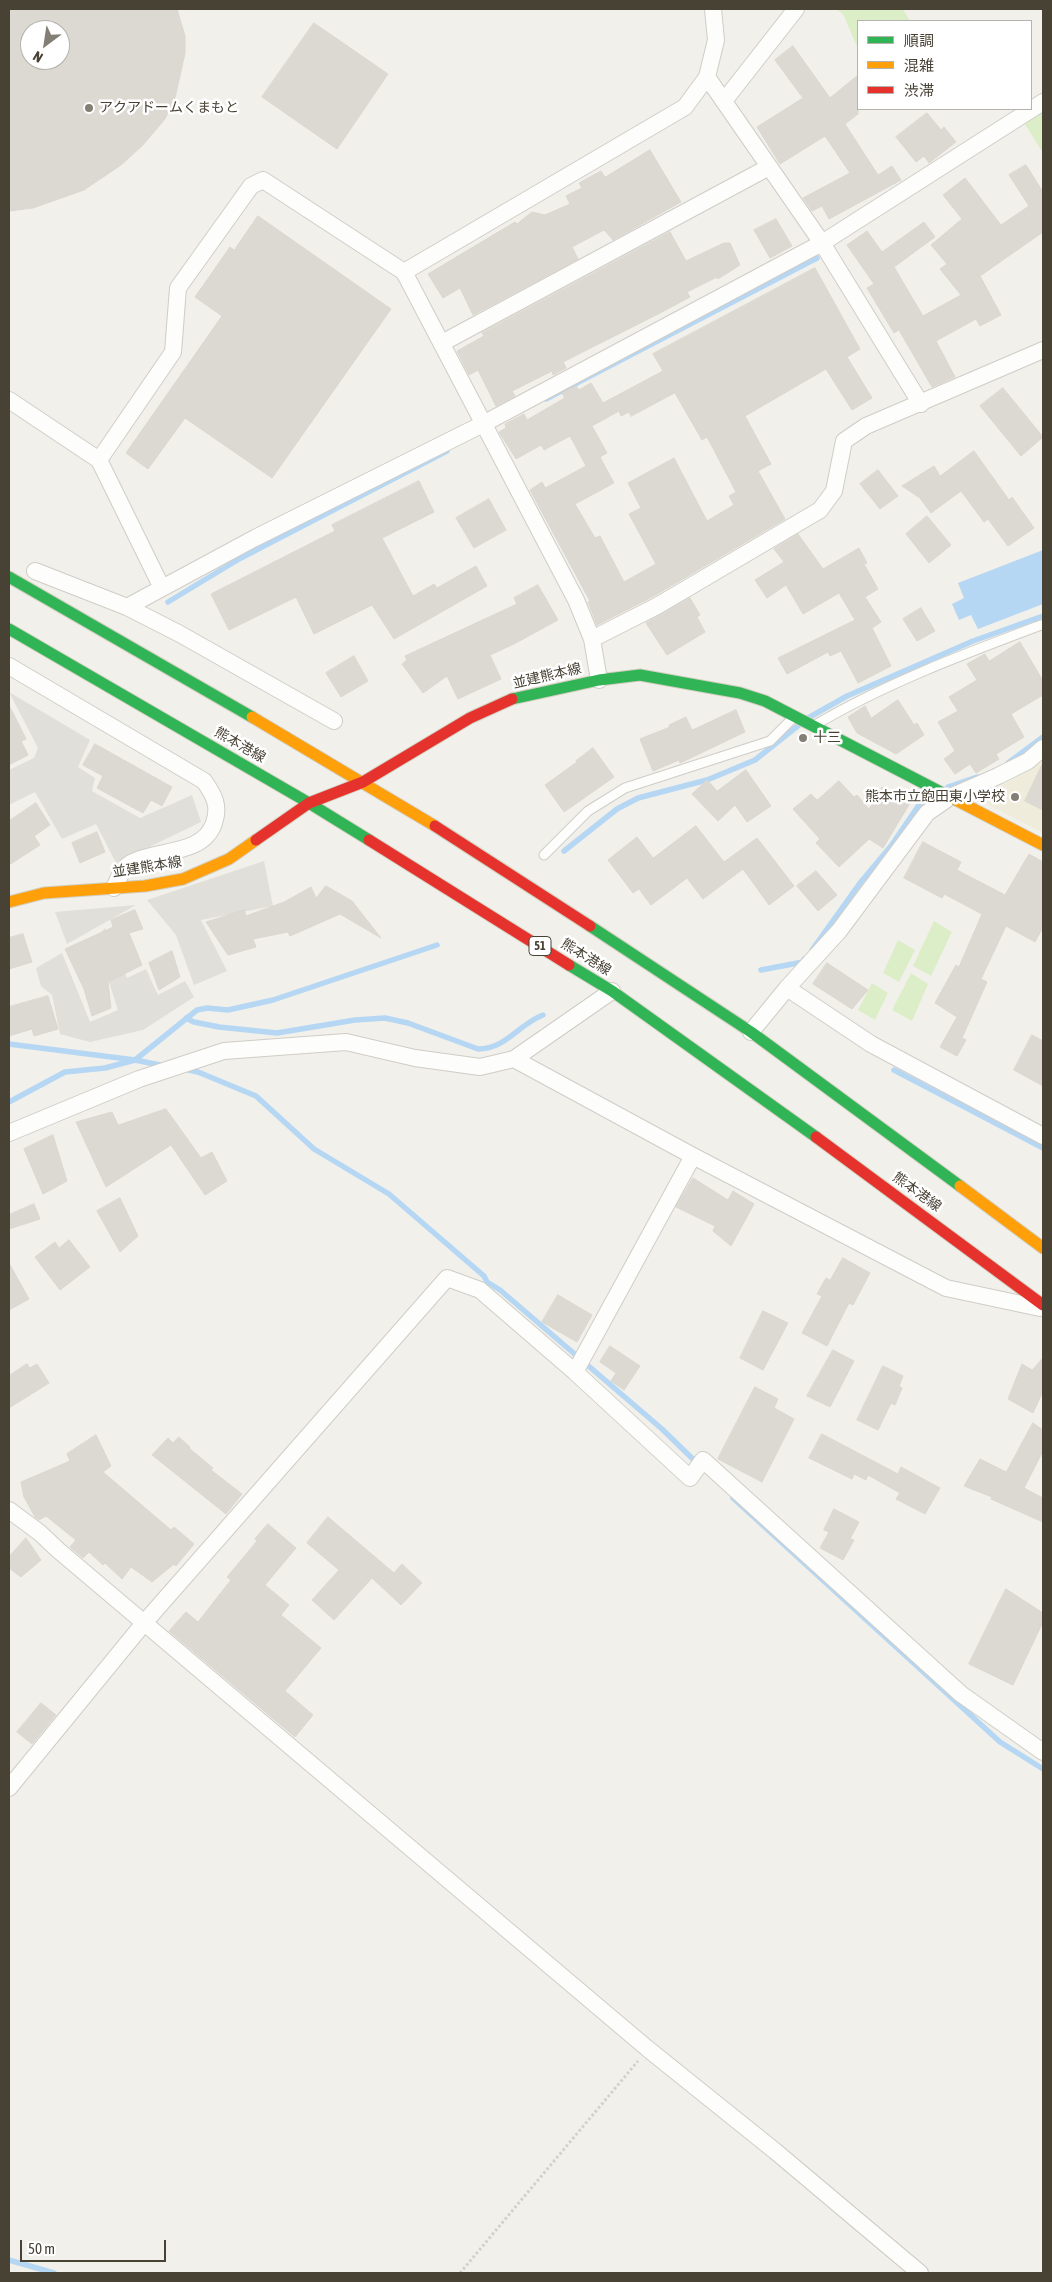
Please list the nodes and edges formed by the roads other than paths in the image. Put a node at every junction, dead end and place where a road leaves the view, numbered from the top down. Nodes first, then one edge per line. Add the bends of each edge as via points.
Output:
1 (713, 9) edge
2 (796, 9) edge
3 (708, 77) junction
4 (724, 101) junction
5 (1043, 102) edge
6 (1032, 109) edge
7 (1030, 110) edge
8 (769, 167) junction
9 (822, 243) junction
10 (404, 272) junction
11 (442, 343) junction
12 (1043, 350) edge
13 (9, 400) edge
14 (921, 404) junction
15 (483, 424) junction
16 (99, 460) junction
17 (35, 571) dead end
18 (9, 577) edge
19 (162, 588) junction
20 (126, 607) junction
21 (1041, 624) dead end
22 (9, 629) edge
23 (592, 639) junction
24 (9, 666) edge
25 (599, 680) junction
26 (795, 717) junction
27 (334, 721) dead end
28 (812, 726) junction
29 (1043, 748) edge
30 (363, 782) junction
31 (950, 797) junction
32 (310, 803) junction
33 (1043, 845) edge
34 (544, 855) dead end
35 (114, 888) junction
36 (9, 902) edge
37 (787, 988) junction
38 (612, 991) junction
39 (751, 1032) junction
40 (514, 1059) junction
41 (9, 1133) edge
42 (1043, 1136) edge
43 (693, 1156) junction
44 (1043, 1248) edge
45 (1043, 1305) edge
46 (1043, 1309) edge
47 (575, 1372) junction
48 (9, 1510) edge
49 (144, 1623) junction
50 (1043, 1752) edge
51 (9, 1788) edge
52 (920, 2273) edge

1 - 3 street via 716,40
2 - 4 street
3 - 4 street
3 - 10 street via 685,108
4 - 8 street
5 - 6 street
7 - 9 street
8 - 9 street
8 - 11 street
9 - 14 street
9 - 15 street
10 - 11 street
10 - 16 street via 263,180 252,186 178,288 173,352
11 - 15 street
12 - 14 street
13 - 16 street
14 - 23 street via 866,426 844,441 834,491 820,510 657,606
15 - 19 street
15 - 23 street via 576,600
16 - 19 street
17 - 20 street
18 - 30 main road, 熊本港線
19 - 20 street
20 - 27 street
21 - 28 lane via 937,664 848,705
22 - 32 main road, 熊本港線 / 51
23 - 25 street
24 - 35 street via 204,781 214,794 218,812 207,836 194,845 131,863
25 - 26 main road, 並建熊本線 via 640,675 687,682 765,701
25 - 30 main road, 並建熊本線 via 516,698 470,718
26 - 28 main road, 並建熊本線
26 - 34 lane via 770,741 625,788 588,811
28 - 31 main road, 並建熊本線
29 - 31 street via 1021,765
30 - 32 main road, 並建熊本線
30 - 39 main road, 熊本港線 via 526,883
31 - 33 main road, 並建熊本線
31 - 37 street via 927,813 839,931
32 - 35 main road, 並建熊本線 via 229,859 183,879
32 - 38 main road, 熊本港線 / 51
35 - 36 main road, 並建熊本線 via 44,893
37 - 39 street
37 - 42 street via 871,1044
38 - 40 street
38 - 45 main road, 熊本港線 / 51 via 771,1103
39 - 44 main road, 熊本港線
40 - 41 street via 480,1067 415,1058 346,1042 224,1051 138,1079
40 - 43 street
43 - 46 street via 946,1288
43 - 47 street
47 - 49 street via 480,1290 447,1278
47 - 50 street via 690,1478 703,1460 961,1694
48 - 49 street
49 - 51 street
49 - 52 street via 648,2049

